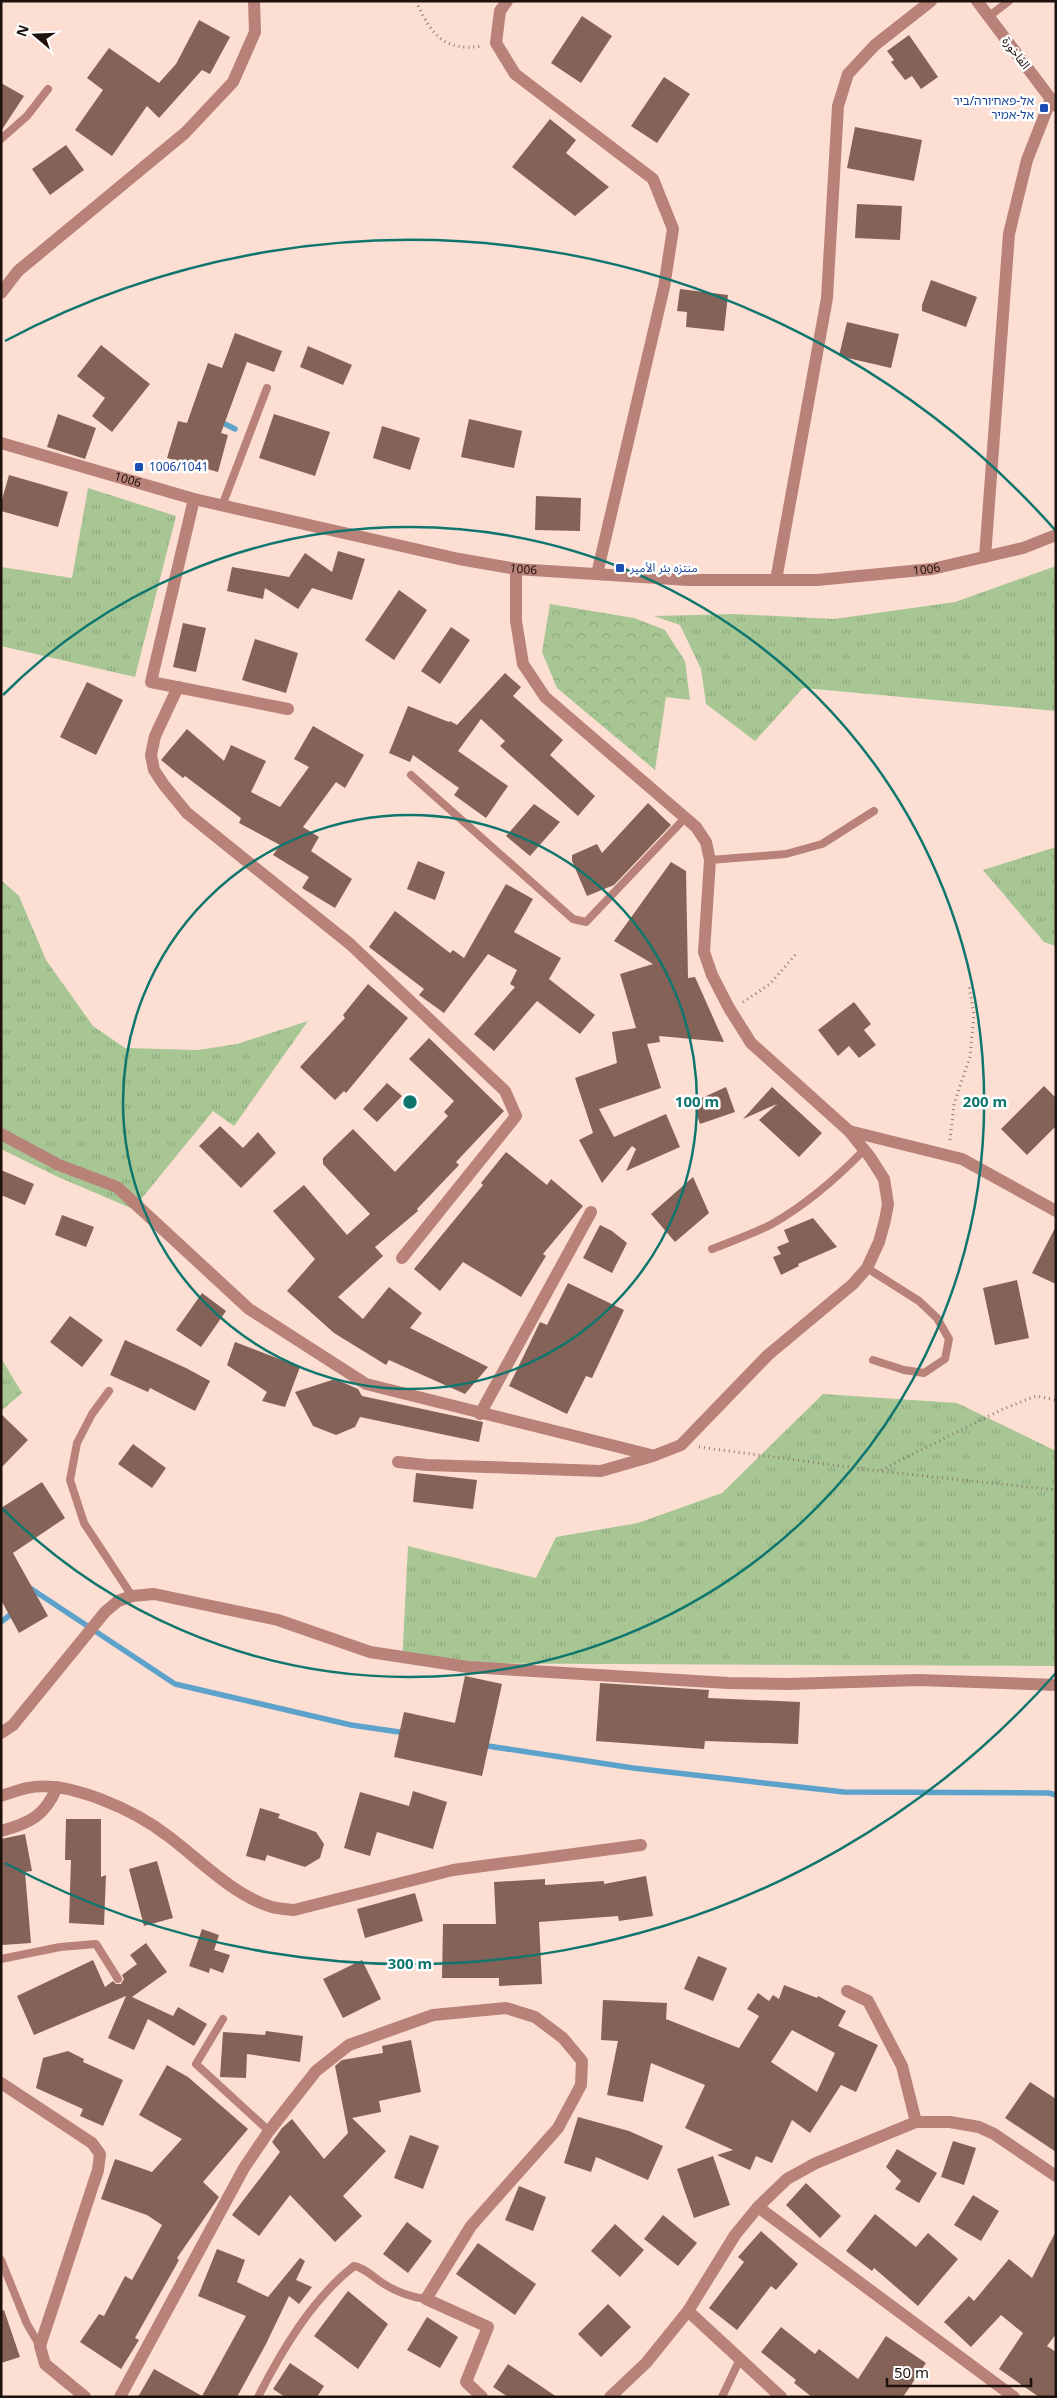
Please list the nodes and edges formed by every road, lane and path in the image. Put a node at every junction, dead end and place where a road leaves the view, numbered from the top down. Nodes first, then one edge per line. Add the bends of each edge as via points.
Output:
1 (254, 1) edge
2 (416, 1) edge
3 (507, 1) edge
4 (932, 1) edge
5 (977, 1) edge
6 (1008, 1) edge
7 (988, 17) junction
8 (496, 43) junction
9 (48, 89) dead end
10 (1054, 102) edge
11 (1, 139) edge
12 (1, 293) edge
13 (267, 388) dead end
14 (1, 443) edge
15 (194, 499) junction
16 (222, 506) junction
17 (1056, 535) edge
18 (985, 557) junction
19 (516, 569) junction
20 (597, 574) junction
21 (776, 580) junction
22 (178, 687) junction
23 (288, 709) dead end
24 (411, 775) dead end
25 (874, 811) dead end
26 (684, 818) junction
27 (710, 860) junction
28 (796, 954) dead end
29 (969, 986) dead end
30 (729, 1008) junction
31 (849, 1132) junction
32 (1, 1134) edge
33 (864, 1150) junction
34 (948, 1156) junction
35 (1056, 1211) edge
36 (591, 1212) dead end
37 (712, 1249) dead end
38 (402, 1258) dead end
39 (867, 1268) junction
40 (873, 1360) dead end
41 (109, 1391) dead end
42 (1056, 1400) edge
43 (480, 1414) junction
44 (682, 1445) junction
45 (653, 1456) junction
46 (398, 1462) dead end
47 (879, 1471) junction
48 (1056, 1490) edge
49 (132, 1596) junction
50 (1056, 1685) edge
51 (1, 1733) edge
52 (56, 1787) junction
53 (1, 1796) edge
54 (1, 1831) edge
55 (641, 1845) dead end
56 (1, 1958) edge
57 (118, 1979) dead end
58 (848, 1991) dead end
59 (223, 2019) dead end
60 (1, 2083) edge
61 (916, 2122) junction
62 (269, 2131) junction
63 (1056, 2176) edge
64 (758, 2207) junction
65 (1, 2260) edge
66 (426, 2299) junction
67 (688, 2311) junction
68 (40, 2346) junction
69 (740, 2359) junction
70 (85, 2397) edge
71 (120, 2397) edge
72 (258, 2397) edge
73 (482, 2397) edge
74 (610, 2397) edge
75 (722, 2397) edge
76 (780, 2397) edge
77 (1014, 2397) edge

1 - 12 street via 255,32 234,82 185,133 18,271
2 - 8 path via 427,24 440,40 466,48
3 - 8 street via 500,11
4 - 21 street via 875,45 848,74 838,106 827,298
5 - 7 street, الفاخورة
6 - 7 lane
7 - 10 street, الفاخورة
8 - 20 street via 515,74 652,179 673,229 664,287
9 - 11 lane via 27,116
10 - 18 street via 1027,160 1009,234
13 - 16 lane
14 - 15 street, 1006
15 - 16 street, 1006
15 - 22 street via 151,682
16 - 19 street, 1006 via 459,560
17 - 18 street, 1006 via 1023,548
18 - 21 street, 1006 via 932,569 817,580
19 - 20 street, 1006
19 - 26 street via 516,621 524,664 545,697
20 - 21 street, 1006 via 689,580
22 - 23 street
22 - 38 street via 155,736 151,755 154,770 164,785 187,813 358,951 505,1091 516,1116
24 - 26 lane via 573,919 586,922
25 - 27 lane via 822,844 786,854
26 - 27 street via 696,827 706,842
27 - 30 street via 704,952
28 - 30 path via 770,984
29 - 34 path via 974,1014 970,1057 954,1104
30 - 31 street via 751,1043
31 - 33 street
31 - 34 street
32 - 43 street via 59,1165 117,1187 249,1309 366,1384
33 - 37 lane via 835,1180 797,1208 770,1225
33 - 39 street via 884,1179 888,1204 879,1242
34 - 35 street via 962,1159
36 - 43 street
39 - 40 lane via 919,1301 937,1318 949,1339 945,1359 924,1373
39 - 44 street via 853,1284 768,1355
41 - 49 lane via 92,1414 78,1443 70,1480 84,1523
42 - 47 path via 1036,1396 1002,1409
43 - 45 street
44 - 45 street
44 - 47 path
45 - 46 street via 600,1471 427,1466
47 - 48 path
49 - 50 street via 154,1594 269,1618 370,1652 468,1667 728,1683 919,1680
49 - 51 street via 118,1601 105,1612 13,1725
52 - 53 street via 28,1787
52 - 54 street via 50,1802 38,1816 25,1824
52 - 55 street via 94,1797 133,1814 167,1835 201,1864 250,1897 272,1907 294,1910 453,1870
56 - 57 lane via 96,1944
58 - 61 street via 868,2001 890,2042 902,2066
59 - 62 lane via 196,2064
60 - 68 street via 92,2143 100,2154 98,2170
61 - 63 street via 950,2122 979,2127
61 - 64 street via 816,2163 787,2179
62 - 66 street via 316,2071 349,2045 433,2015 506,2008 535,2017 563,2038 582,2061 581,2085 558,2128 471,2226
62 - 71 street via 244,2168
64 - 67 street via 735,2235
64 - 77 street
65 - 68 lane via 27,2324
66 - 72 lane via 407,2296 354,2266 337,2279 300,2325
66 - 73 street via 488,2327 466,2382
67 - 69 street
67 - 74 street via 646,2363
68 - 70 street via 45,2364
69 - 75 lane
69 - 76 street

